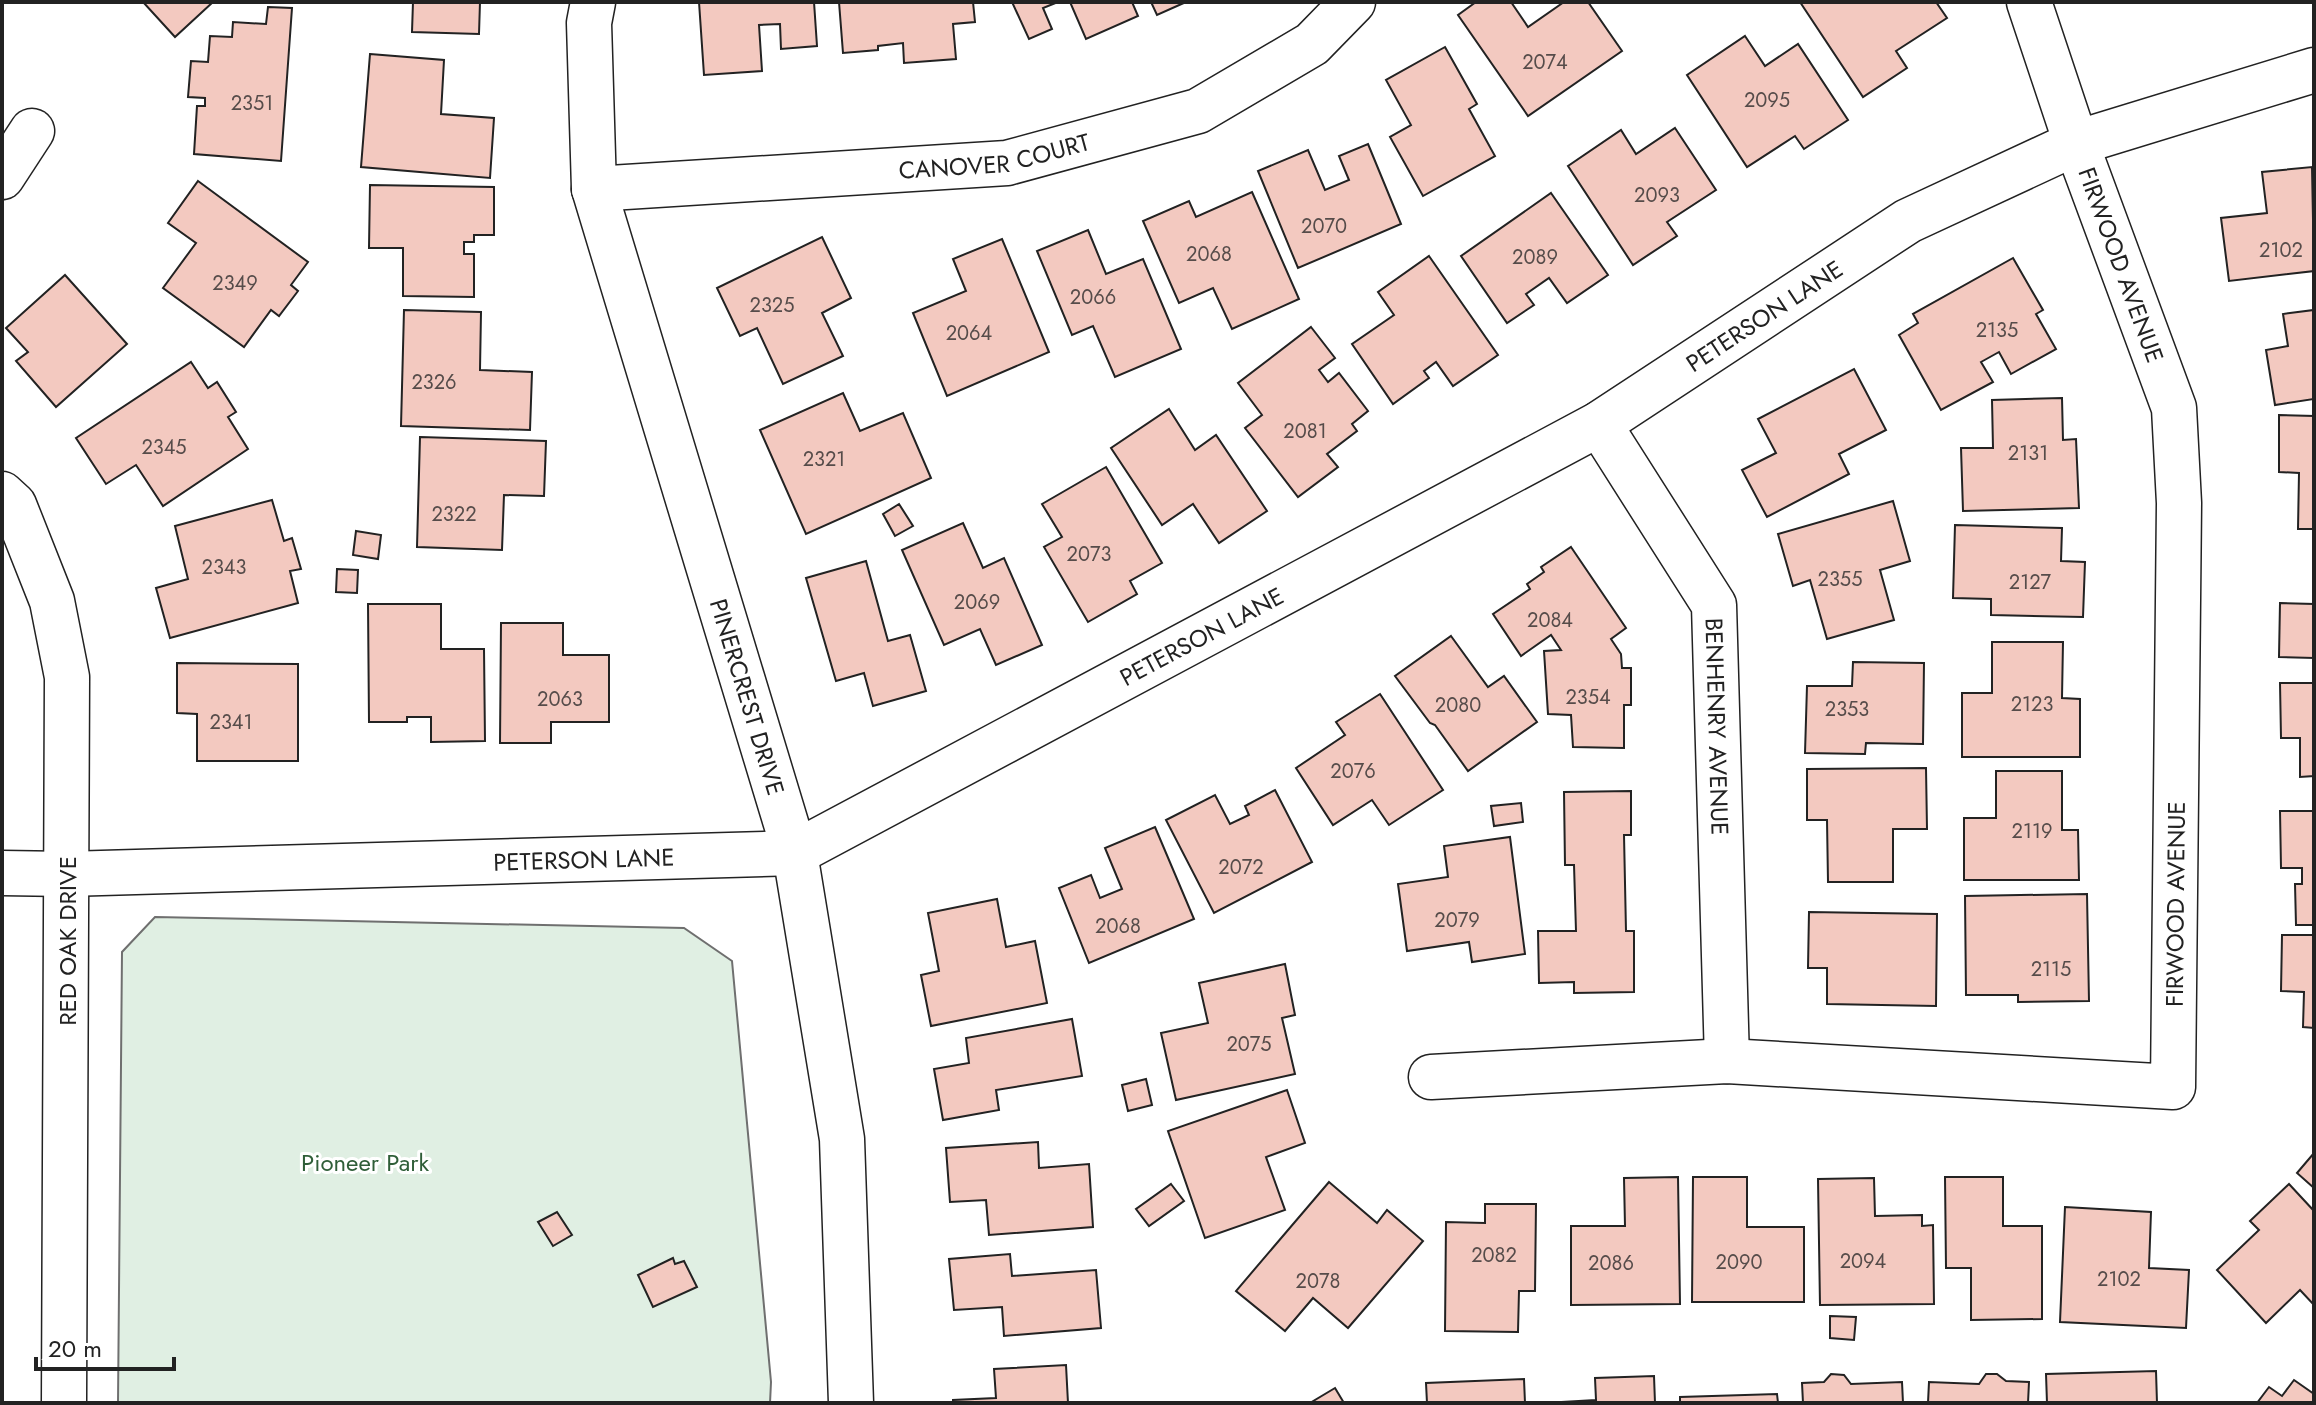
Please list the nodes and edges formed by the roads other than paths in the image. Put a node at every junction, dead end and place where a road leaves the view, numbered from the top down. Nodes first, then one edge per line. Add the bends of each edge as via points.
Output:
1 (593, 2) edge
2 (1353, 2) edge
3 (2029, 2) edge
4 (2314, 70) edge
5 (32, 131) dead end
6 (2076, 143) junction
7 (2, 177) edge
8 (594, 189) junction
9 (1599, 424) junction
10 (2, 494) edge
11 (795, 853) junction
12 (2, 873) edge
13 (67, 874) junction
14 (1727, 1061) junction
15 (1431, 1077) dead end
16 (64, 1403) edge
17 (851, 1403) edge

1 - 8 street, PINERCREST DRIVE via 589,23
2 - 8 street, CANOVER COURT via 1312,44 1198,111 1007,163
3 - 6 street, FIRWOOD AVENUE
4 - 6 street, PETERSON LANE
5 - 7 street
6 - 9 street, PETERSON LANE via 1908,221
6 - 14 street, FIRWOOD AVENUE via 2174,408 2179,519 2173,1087
8 - 11 street, PINERCREST DRIVE
9 - 11 street, PETERSON LANE
9 - 14 street, BENHENRY AVENUE via 1714,605
10 - 13 street, RED OAK DRIVE via 14,505 52,601 67,677
11 - 13 street, PETERSON LANE
11 - 17 street, PINERCREST DRIVE via 842,1139
12 - 13 street, PETERSON LANE
13 - 16 street, RED OAK DRIVE
14 - 15 street, FIRWOOD AVENUE

